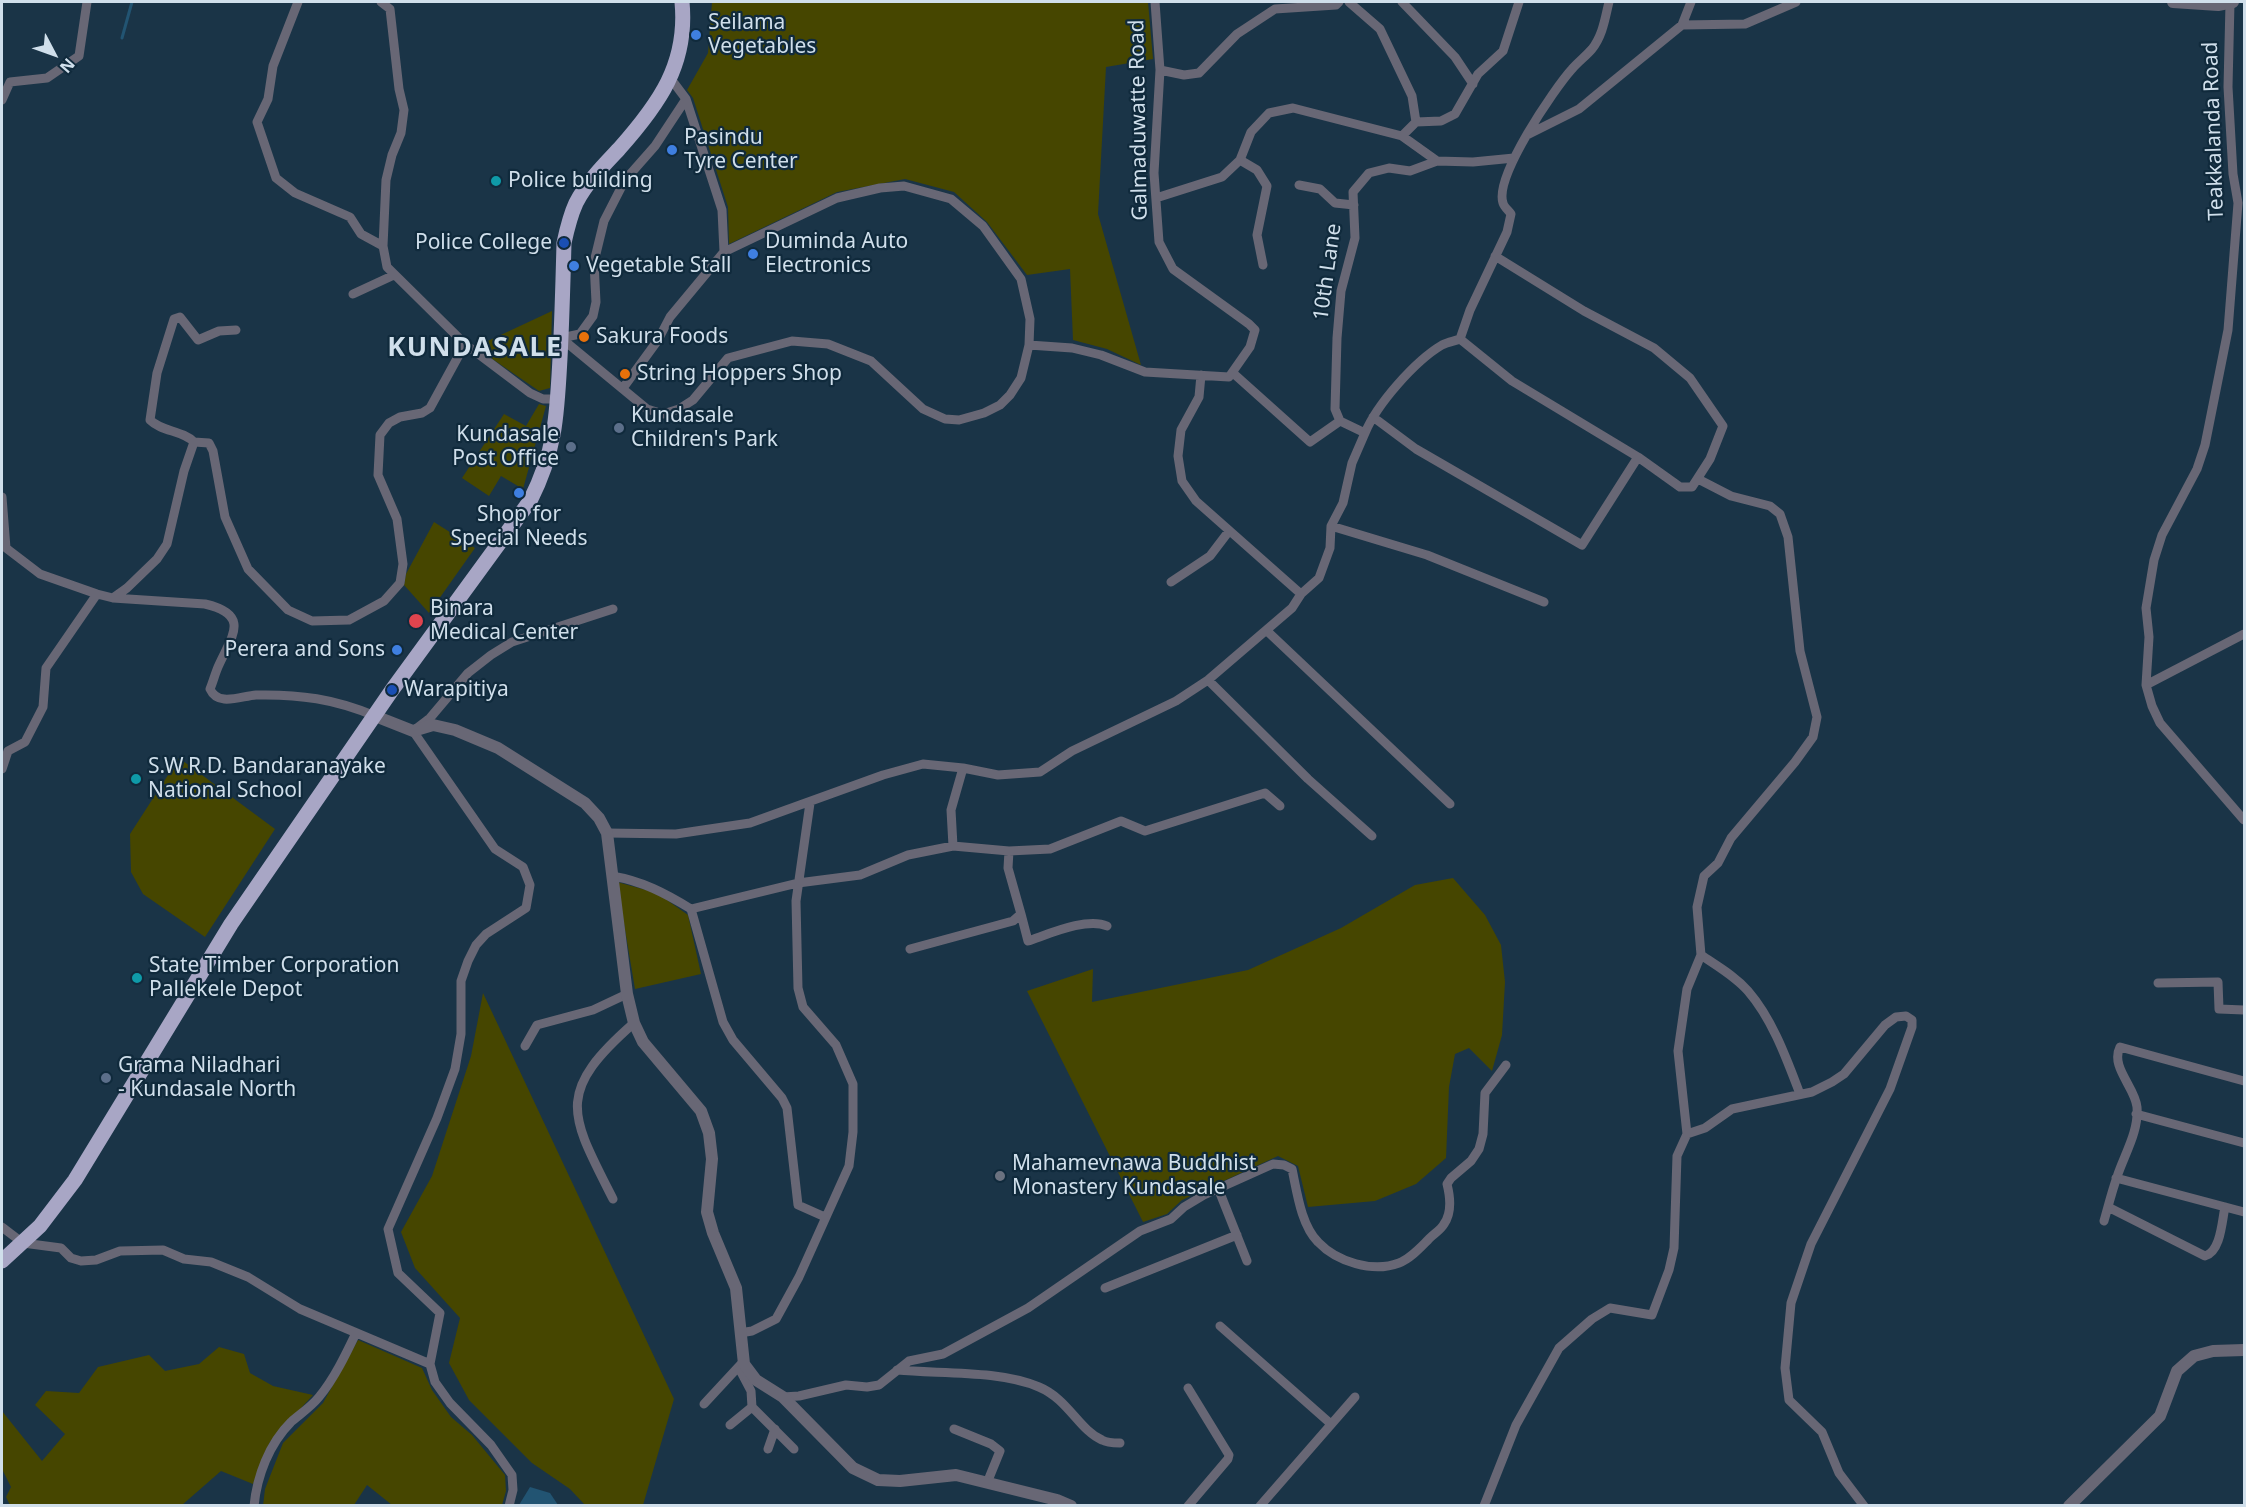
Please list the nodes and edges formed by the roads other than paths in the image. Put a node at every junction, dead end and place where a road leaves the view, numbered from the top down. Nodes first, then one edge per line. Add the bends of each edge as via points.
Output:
1 (87, 2) edge
2 (298, 2) edge
3 (381, 2) edge
4 (682, 2) edge
5 (1155, 2) edge
6 (1339, 2) edge
7 (1348, 2) edge
8 (1402, 2) edge
9 (1609, 2) edge
10 (1691, 2) edge
11 (1796, 2) edge
12 (2173, 2) edge
13 (2232, 2) edge
14 (1517, 3) edge
15 (1682, 25) junction
16 (1160, 70) junction
17 (671, 79) junction
18 (1473, 84) junction
19 (686, 99) junction
20 (2, 100) edge
21 (1416, 122) junction
22 (1402, 136) junction
23 (1525, 136) junction
24 (1514, 158) junction
25 (1240, 160) junction
26 (1437, 161) junction
27 (1299, 185) dead end
28 (1156, 198) junction
29 (1354, 205) junction
30 (382, 246) junction
31 (724, 252) junction
32 (1495, 256) junction
33 (1263, 265) dead end
34 (394, 275) junction
35 (352, 294) dead end
36 (236, 330) dead end
37 (561, 338) junction
38 (1460, 339) junction
39 (465, 344) junction
40 (1029, 345) junction
41 (1233, 373) junction
42 (1201, 375) junction
43 (623, 388) junction
44 (559, 399) junction
45 (1372, 417) junction
46 (1340, 421) junction
47 (1365, 433) junction
48 (194, 442) junction
49 (1638, 457) junction
50 (1698, 479) junction
51 (2, 497) edge
52 (1331, 526) junction
53 (1229, 531) junction
54 (1171, 582) dead end
55 (97, 594) junction
56 (1301, 594) junction
57 (113, 598) junction
58 (1544, 602) dead end
59 (613, 609) dead end
60 (1266, 630) junction
61 (2244, 634) edge
62 (1208, 680) junction
63 (2146, 685) junction
64 (375, 716) junction
65 (413, 731) junction
66 (963, 768) junction
67 (2, 769) edge
68 (810, 803) junction
69 (1450, 804) dead end
70 (1280, 806) dead end
71 (2244, 820) edge
72 (607, 833) junction
73 (1372, 836) dead end
74 (953, 846) junction
75 (1009, 850) junction
76 (612, 876) junction
77 (798, 883) junction
78 (691, 909) junction
79 (1021, 914) junction
80 (1107, 926) dead end
81 (910, 949) dead end
82 (1701, 955) junction
83 (2158, 983) dead end
84 (627, 994) junction
85 (2244, 1010) edge
86 (634, 1023) junction
87 (525, 1046) dead end
88 (1506, 1065) dead end
89 (2244, 1080) edge
90 (1800, 1094) junction
91 (2136, 1114) junction
92 (1688, 1134) junction
93 (2244, 1143) edge
94 (2116, 1178) junction
95 (1218, 1188) junction
96 (613, 1199) dead end
97 (2108, 1207) junction
98 (2225, 1207) junction
99 (2244, 1212) edge
100 (825, 1217) junction
101 (2103, 1221) dead end
102 (2, 1227) edge
103 (1237, 1235) junction
104 (23, 1243) junction
105 (1247, 1261) dead end
106 (2, 1262) edge
107 (1105, 1288) dead end
108 (1221, 1326) dead end
109 (356, 1333) junction
110 (741, 1333) junction
111 (2244, 1350) edge
112 (743, 1363) junction
113 (430, 1364) junction
114 (897, 1370) junction
115 (1188, 1388) dead end
116 (783, 1397) junction
117 (1355, 1397) dead end
118 (704, 1404) dead end
119 (752, 1407) junction
120 (1332, 1424) junction
121 (730, 1425) dead end
122 (775, 1429) junction
123 (954, 1429) dead end
124 (1120, 1443) dead end
125 (768, 1449) dead end
126 (794, 1449) dead end
127 (987, 1483) junction
128 (254, 1506) edge
129 (509, 1506) edge
130 (1071, 1506) edge
131 (1188, 1506) edge
132 (1260, 1506) edge
133 (1484, 1506) edge
134 (1864, 1506) edge
135 (2069, 1506) edge

1 - 20 street via 80,56 47,78 10,82
2 - 30 street via 257,122 276,178 295,194 350,217 361,234
3 - 30 street via 390,9 404,110 386,180
4 - 17 highway via 682,42
5 - 16 street, Galmaduwatte Road
6 - 16 street via 1275,9 1237,34 1199,73 1184,75
7 - 21 street via 1380,29 1412,96
8 - 18 street via 1455,57
9 - 23 street via 1604,28 1592,49 1571,69
10 - 15 street
11 - 15 street via 1744,24
12 - 13 street
13 - 63 street, Teakkalanda Road via 2228,87 2238,203 2228,330 2203,453 2162,535 2154,560 2146,608
14 - 18 street via 1503,51 1478,74
15 - 23 street via 1579,109
16 - 28 street, Galmaduwatte Road
17 - 19 street
17 - 37 highway via 576,204 564,243
18 - 21 street via 1455,114 1441,121
19 - 31 street via 722,210
19 - 37 street via 655,146 625,180 604,221 594,262 593,316 579,334
21 - 22 street
22 - 25 street via 1293,108 1269,113 1251,132
22 - 26 street
23 - 24 street
24 - 26 street, 10th Lane
24 - 32 street via 1502,190 1503,204 1511,214
25 - 28 street via 1222,177
25 - 33 street via 1257,170 1267,186 1257,235
26 - 29 street, 10th Lane via 1410,171 1389,168 1369,173 1353,192
27 - 29 street via 1320,189 1335,203
28 - 41 street, Galmaduwatte Road via 1159,242 1173,269 1254,330 1250,347
29 - 46 street, 10th Lane via 1354,238 1341,291 1337,338 1335,409
30 - 34 street via 387,267
31 - 40 street via 837,198 904,186 951,199 983,226 1021,279 1030,319
31 - 43 street via 670,317
32 - 38 street
32 - 50 street via 1584,311 1654,348 1690,378 1723,426
34 - 35 street
34 - 39 street
36 - 48 street via 219,331 198,340 180,317 174,319 157,373 150,420
37 - 43 street
37 - 44 highway
38 - 45 street via 1444,344 1426,357
38 - 49 street via 1512,381
39 - 44 street via 530,393 543,399
39 - 48 street via 430,408 399,417 380,435 378,475 397,519 404,564 400,583 384,602 349,620 312,621 288,610 248,569 225,517 213,451 209,443
40 - 42 street via 1072,348 1145,372
40 - 43 street via 1021,378 1010,396 992,409 959,420 945,419 923,409 871,361 828,344 809,342 792,341 728,358 693,400 663,414 647,409
41 - 42 street via 1229,377
41 - 46 street via 1310,442
42 - 53 street via 1199,397 1181,430 1178,456 1182,481 1196,501
44 - 64 highway via 549,455 530,501
45 - 47 street
45 - 49 street via 1416,450 1582,545
46 - 47 street
47 - 52 street via 1352,463 1343,504
48 - 57 street via 167,544 157,559
49 - 50 street via 1680,487 1692,487
50 - 82 street via 1731,496 1770,506 1780,514 1788,537 1800,651 1818,717 1813,737 1704,876 1697,907
51 - 55 street via 6,548 40,574
52 - 56 street via 1330,548 1319,578
52 - 58 street via 1427,555
53 - 54 street via 1210,556
53 - 56 street
55 - 57 street
55 - 67 street via 46,668 43,707 25,742 8,751
56 - 60 street via 1292,608
57 - 64 street via 205,604 227,613 236,631 210,689 220,700 255,695 305,697 334,701
59 - 65 street via 512,642 468,673 430,718
60 - 62 street
60 - 69 street
61 - 63 street
62 - 66 street via 1072,751 1040,772 998,775
62 - 73 street
63 - 71 street, Teakkalanda Road via 2160,723
64 - 65 street
64 - 104 highway via 231,924 75,1180
65 - 72 street via 434,725 498,748 585,803
65 - 113 street via 495,849 523,867 530,885 526,908 486,934 468,961 461,981 455,1069 388,1229 398,1273 440,1312
66 - 68 street via 922,764
66 - 74 street via 951,810
68 - 72 street via 750,823 697,831
68 - 77 street
70 - 75 street via 1265,793 1144,831 1121,821 1050,849
72 - 76 street
74 - 75 street
74 - 77 street via 908,855 860,875
75 - 79 street via 1008,868
76 - 78 street via 658,889
76 - 84 street
77 - 78 street
77 - 100 street via 798,977 803,1007 836,1045 853,1084 849,1166
78 - 100 street via 723,1022 786,1108 798,1205
79 - 80 street via 1028,940 1082,924 1099,922
79 - 81 street via 1013,921
82 - 90 street via 1748,991 1765,1015
82 - 92 street via 1687,989 1678,1051
83 - 85 street via 2218,982 2219,1009
84 - 86 street
84 - 87 street via 592,1010 537,1025
86 - 96 street via 612,1042 585,1076 578,1095 577,1118 584,1141
86 - 110 street via 643,1042 701,1111 709,1133 712,1159 707,1212 736,1288
88 - 95 street via 1485,1094 1484,1134 1479,1149 1447,1184 1451,1199 1445,1224 1399,1263 1373,1267 1350,1262 1317,1242 1301,1208 1292,1169 1284,1165 1273,1164
89 - 91 street via 2120,1047 2119,1064 2137,1105
90 - 92 street via 1732,1109 1705,1128
90 - 134 street via 1812,1092 1844,1074 1896,1017 1911,1020 1890,1089 1811,1244 1791,1303 1785,1368 1789,1400 1822,1432 1839,1473
91 - 93 street
91 - 94 street via 2130,1149
92 - 133 street via 1677,1156 1674,1248 1652,1315 1610,1308 1558,1348 1516,1425
94 - 97 street
94 - 98 street
95 - 103 street
95 - 114 street via 1171,1219 1140,1231 1028,1308 943,1354 909,1361
97 - 98 street via 2205,1256 2216,1248
97 - 101 street
98 - 99 street
100 - 110 street via 776,1319
102 - 104 street
103 - 105 street
103 - 107 street
104 - 106 highway
104 - 109 street via 62,1248 71,1258 81,1261 120,1251 163,1250 184,1259 211,1262 248,1277 300,1309
108 - 120 street
109 - 113 street
109 - 128 street via 319,1398 290,1423 274,1444 257,1483
110 - 112 street
111 - 135 street via 2194,1356 2177,1371 2160,1416
112 - 116 street via 756,1380
112 - 118 street
112 - 119 street via 741,1372 751,1391
113 - 129 street via 435,1382 450,1403 491,1445 512,1475
114 - 116 street via 879,1385 846,1385
114 - 124 street via 1008,1378 1038,1386 1054,1395 1103,1441
115 - 131 street via 1229,1455
116 - 127 street via 853,1468 878,1480 956,1475
117 - 120 street
119 - 121 street
119 - 122 street
120 - 132 street
122 - 125 street
122 - 126 street
123 - 127 street via 1000,1451
127 - 130 street

